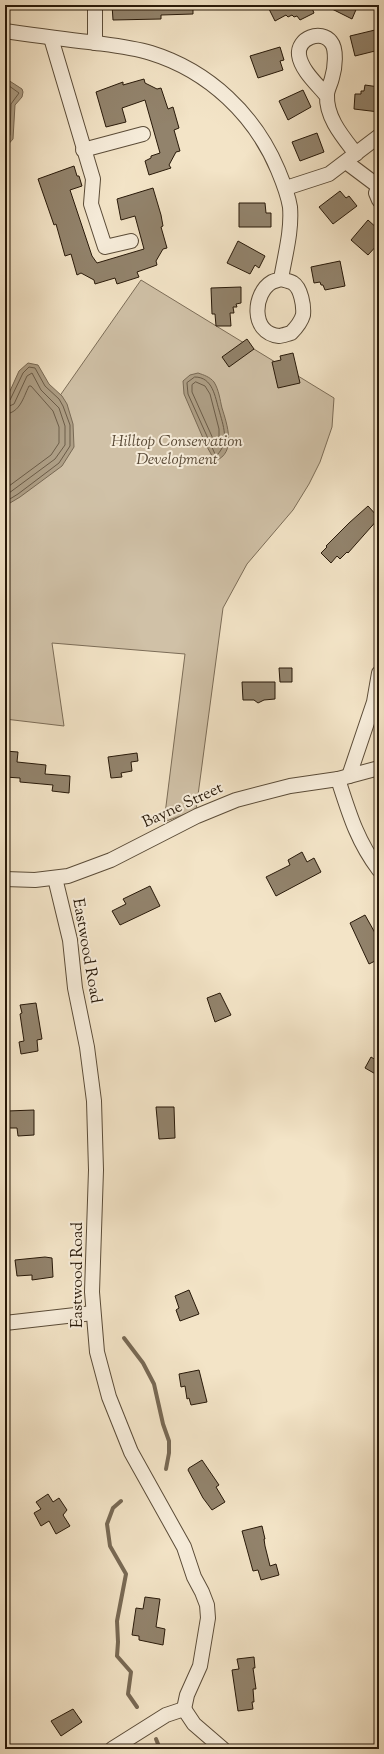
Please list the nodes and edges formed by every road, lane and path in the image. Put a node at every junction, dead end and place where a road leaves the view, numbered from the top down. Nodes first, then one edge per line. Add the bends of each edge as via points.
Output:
1 (95, 5) edge
2 (5, 31) edge
3 (51, 38) junction
4 (95, 43) junction
5 (326, 95) dead end
6 (143, 134) dead end
7 (379, 136) edge
8 (83, 150) junction
9 (351, 158) junction
10 (379, 186) edge
11 (286, 188) junction
12 (379, 200) edge
13 (131, 241) dead end
14 (281, 279) dead end
15 (379, 672) edge
16 (379, 768) edge
17 (344, 778) junction
18 (379, 870) edge
19 (55, 878) junction
20 (5, 879) edge
21 (93, 1313) junction
22 (5, 1323) edge
23 (184, 1709) junction
24 (112, 1749) edge
25 (223, 1749) edge

1 - 4 street
2 - 3 street
3 - 4 street
3 - 8 street
4 - 11 street via 152,53 191,71 220,89 264,140
5 - 9 street via 332,121
6 - 8 street
7 - 9 street
8 - 13 street via 93,179 91,204 105,247
9 - 10 street
9 - 11 street via 329,174
10 - 12 street via 376,193
11 - 14 street via 290,206 290,225
15 - 17 street via 374,702
16 - 17 street, Bayne Street
17 - 18 street via 354,828
17 - 19 street, Bayne Street via 290,786 236,800 197,816 97,866
19 - 20 street, Bayne Street
19 - 21 street, Eastwood Road via 70,940 75,988 87,1047 94,1101 96,1170
21 - 22 street
21 - 23 street, Eastwood Road via 97,1352 109,1398 131,1452 184,1547 207,1605 208,1618 200,1666 187,1695
23 - 24 street via 166,1715
23 - 25 street via 194,1724

